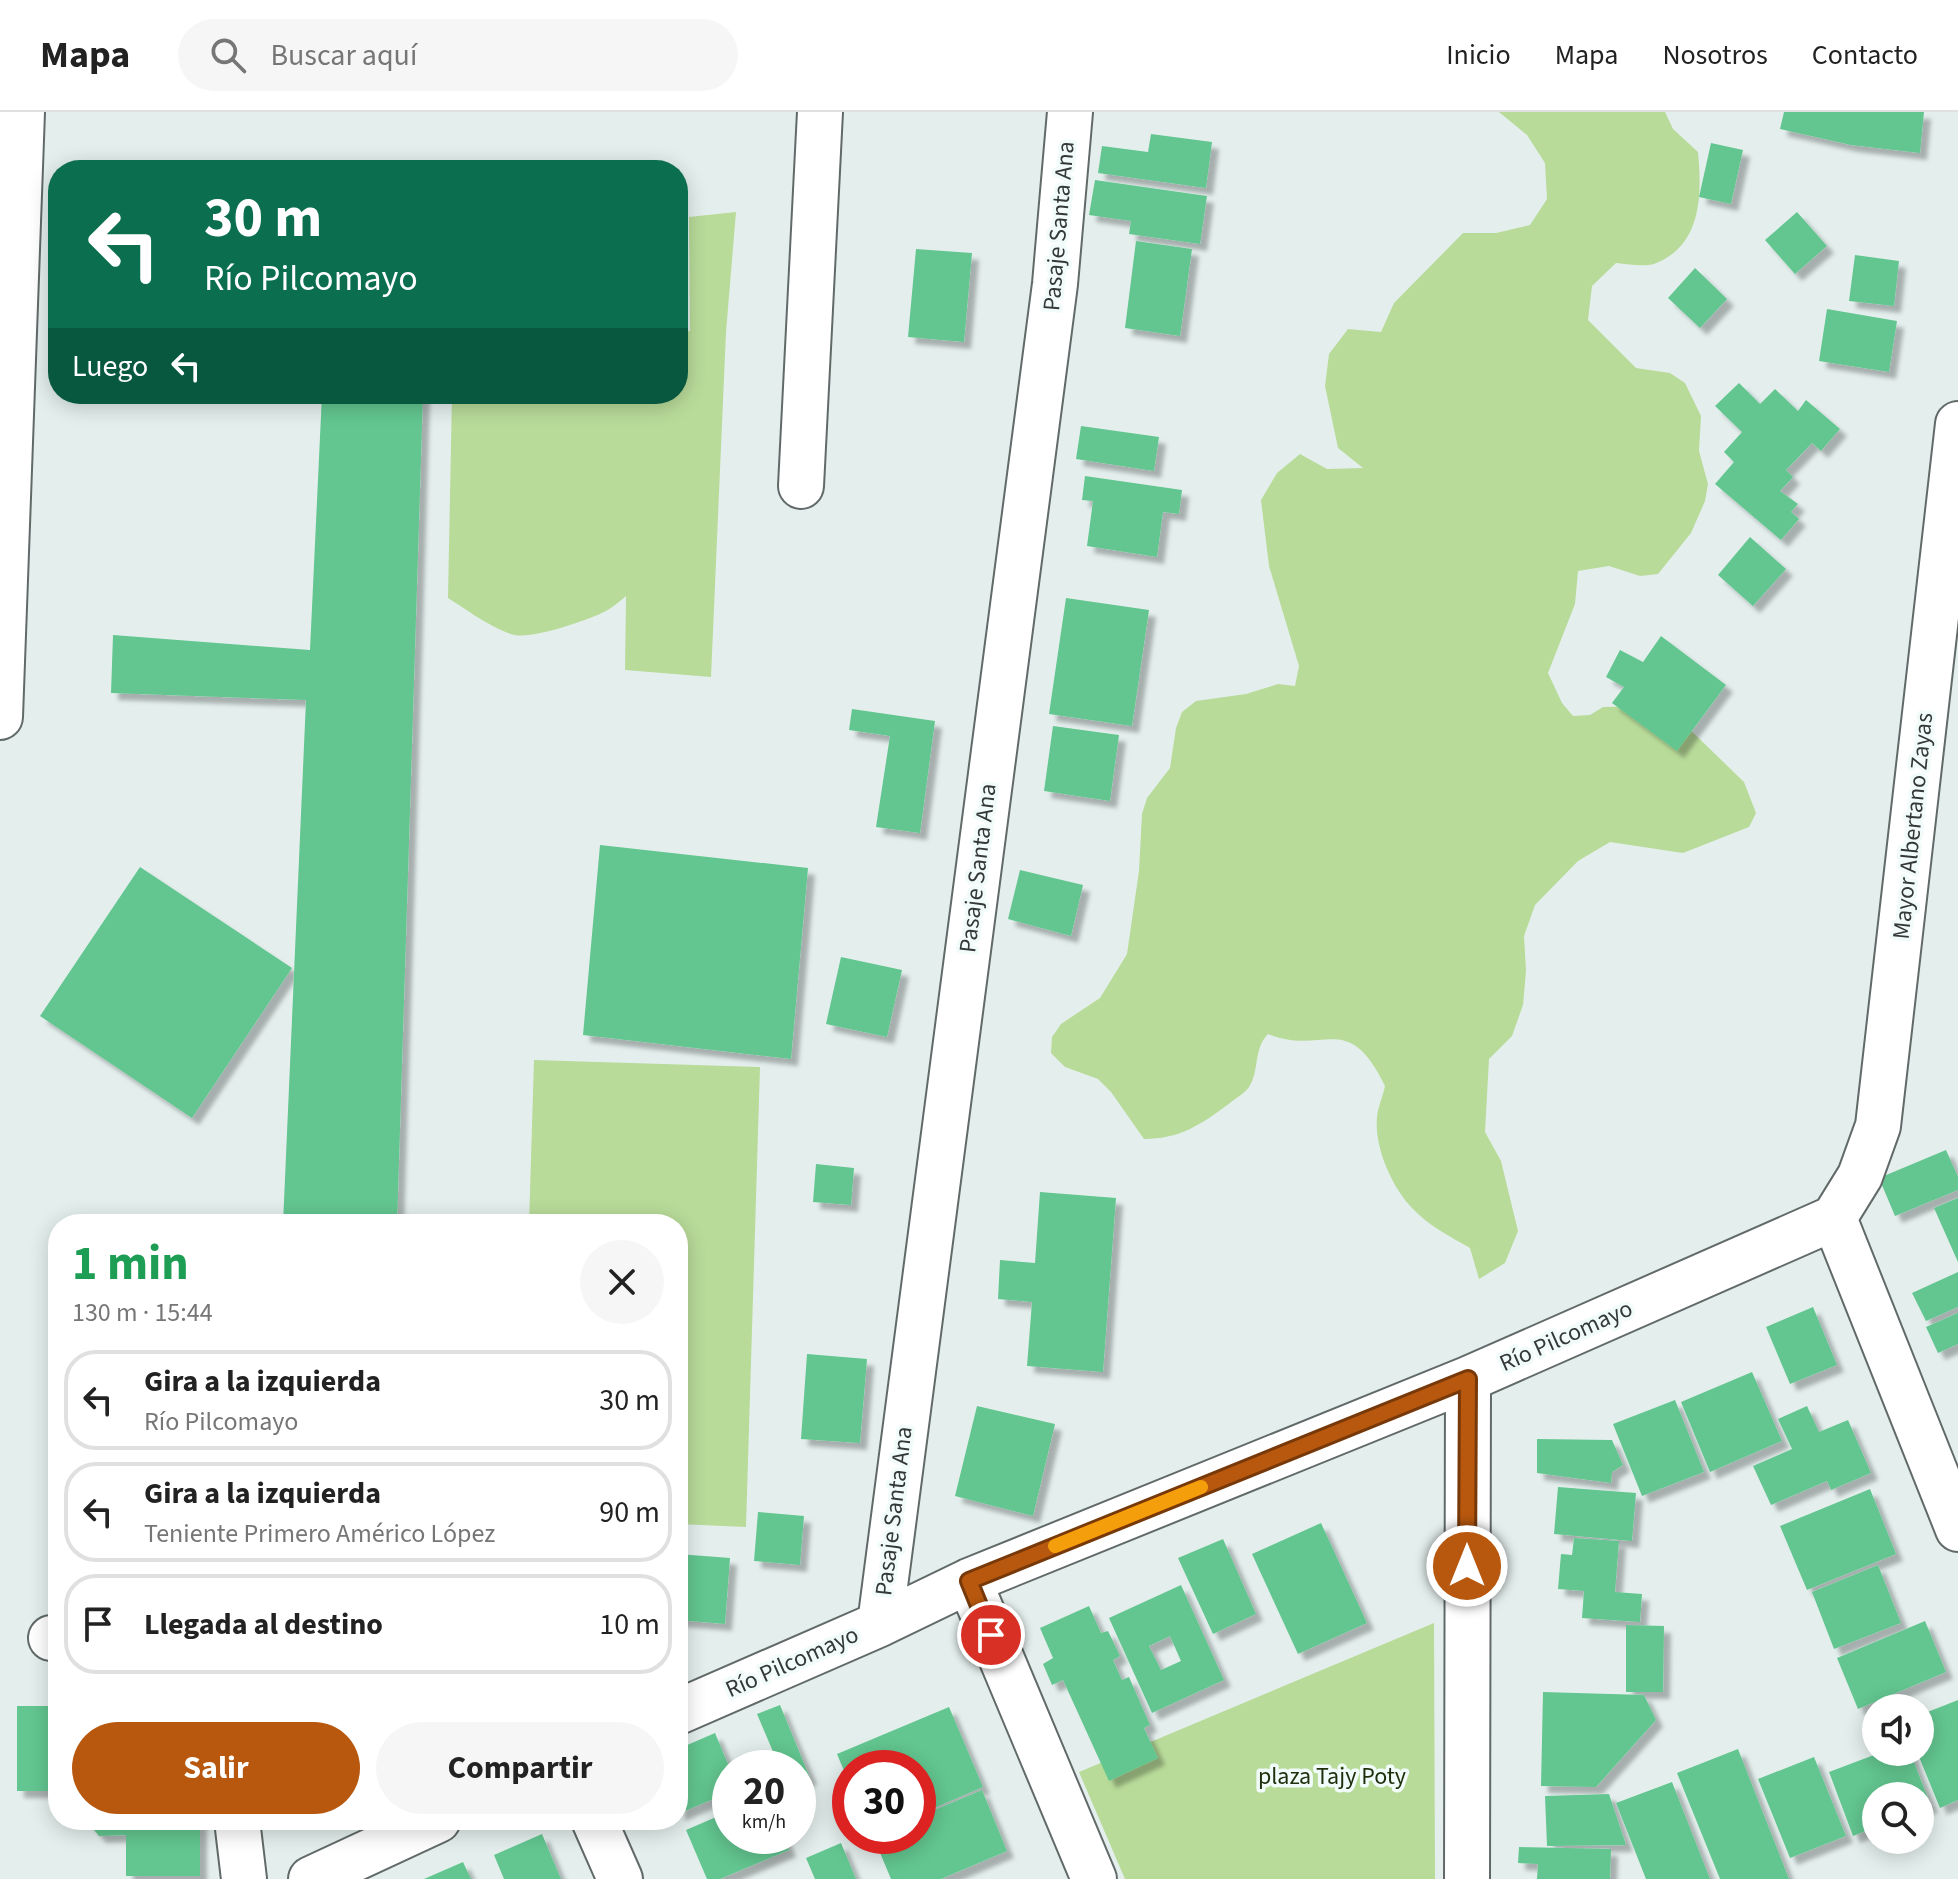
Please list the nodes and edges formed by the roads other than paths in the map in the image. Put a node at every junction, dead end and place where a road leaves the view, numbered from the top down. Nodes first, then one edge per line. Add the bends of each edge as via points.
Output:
1 (22, 112) edge
2 (820, 112) edge
3 (1070, 112) edge
4 (1958, 424) edge
5 (801, 486) dead end
6 (0, 717) edge
7 (1834, 1218) junction
8 (1468, 1379) junction
9 (1958, 1529) edge
10 (969, 1581) junction
11 (880, 1624) junction
12 (688, 1708) edge
13 (238, 1830) edge
14 (416, 1830) edge
15 (598, 1830) edge
16 (244, 1879) edge
17 (311, 1879) edge
18 (620, 1879) edge
19 (1094, 1879) edge
20 (1467, 1879) edge

1 - 6 street
2 - 5 street
3 - 11 street, Pasaje Santa Ana via 1055,284
4 - 7 street, Mayor Albertano Zayas via 1878,1126 1860,1176
7 - 8 street, Río Pilcomayo
7 - 9 street
8 - 10 street, Río Pilcomayo
8 - 20 street
10 - 11 street, Río Pilcomayo
10 - 19 street
11 - 12 street, Río Pilcomayo
13 - 16 street
14 - 17 street
15 - 18 street

